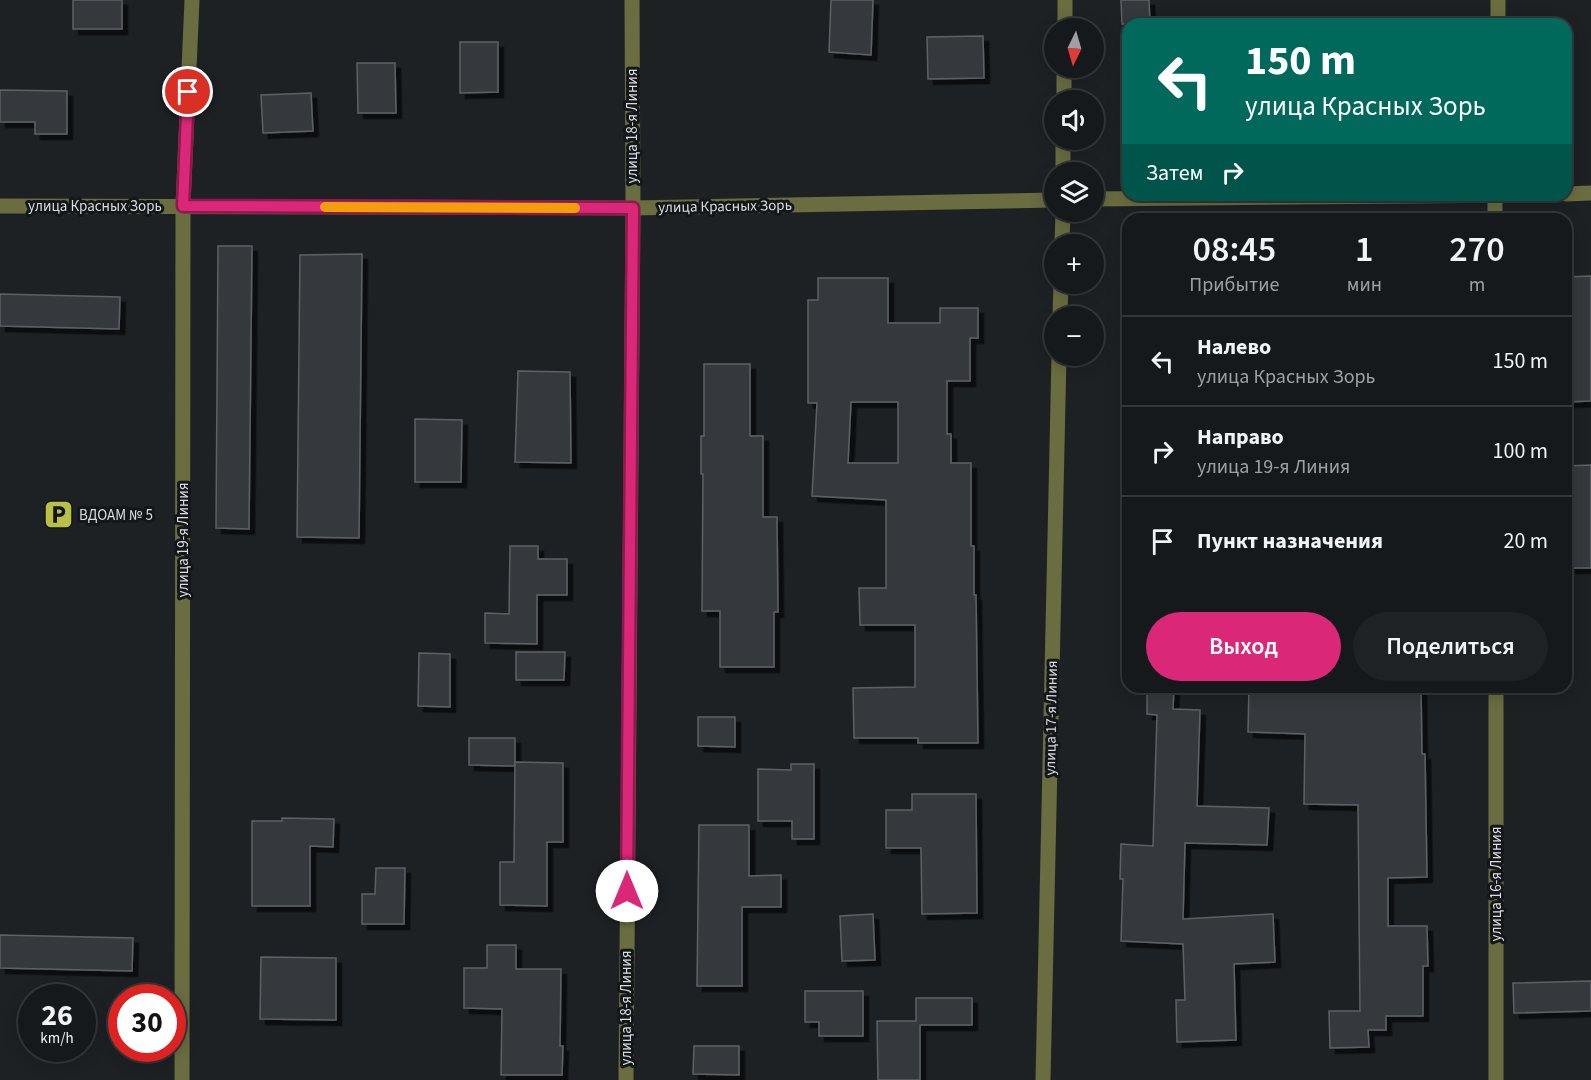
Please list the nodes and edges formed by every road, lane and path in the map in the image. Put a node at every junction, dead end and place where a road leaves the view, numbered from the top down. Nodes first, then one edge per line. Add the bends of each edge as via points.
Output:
1 (192, 0) edge
2 (632, 0) edge
3 (1065, 0) edge
4 (1498, 0) edge
5 (1065, 18) edge
6 (1498, 18) edge
7 (1591, 193) edge
8 (1572, 194) edge
9 (1104, 199) edge
10 (1122, 199) edge
11 (1044, 200) edge
12 (0, 206) edge
13 (183, 206) junction
14 (633, 208) junction
15 (1059, 366) edge
16 (1496, 693) edge
17 (182, 1080) edge
18 (626, 1080) edge
19 (1043, 1080) edge
20 (1496, 1080) edge

1 - 13 street, улица 19-я Линия
2 - 14 street, улица 18-я Линия
3 - 5 street
4 - 6 street
7 - 8 street
9 - 10 street
11 - 14 street, улица Красных Зорь
12 - 13 street, улица Красных Зорь
13 - 14 street, улица Красных Зорь
13 - 17 street, улица 19-я Линия
14 - 18 street, улица 18-я Линия
15 - 19 street, улица 17-я Линия
16 - 20 street, улица 16-я Линия

